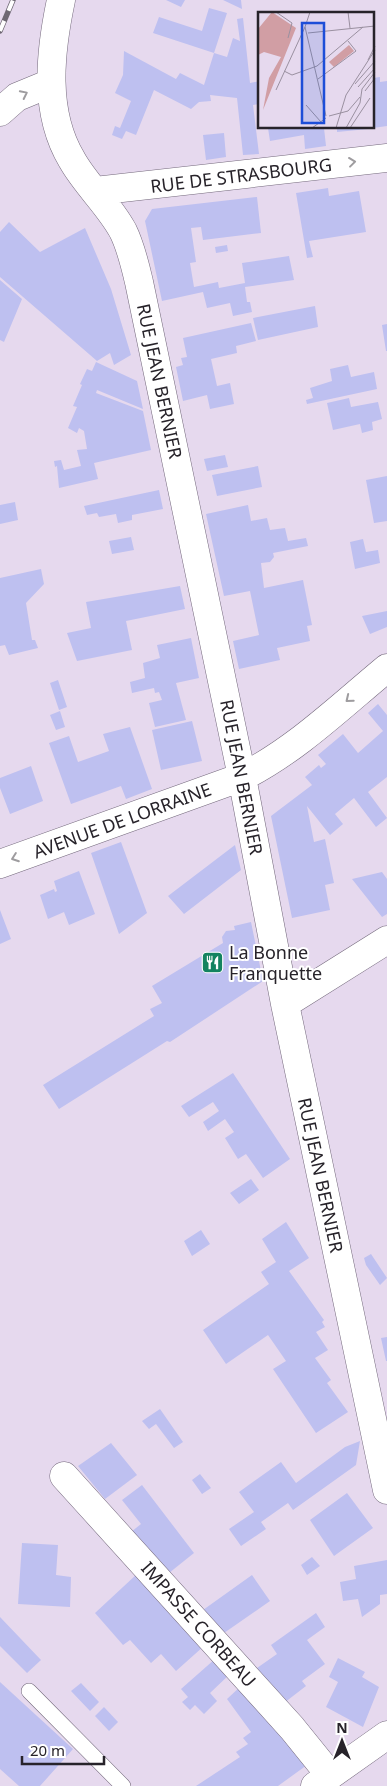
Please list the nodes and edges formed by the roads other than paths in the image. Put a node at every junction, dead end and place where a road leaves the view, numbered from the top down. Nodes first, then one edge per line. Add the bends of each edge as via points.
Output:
1 (61, 0) edge
2 (51, 84) junction
3 (0, 112) edge
4 (387, 158) edge
5 (95, 192) junction
6 (387, 668) edge
7 (242, 777) junction
8 (0, 864) edge
9 (387, 940) edge
10 (285, 1004) junction
11 (64, 1476) dead end
12 (387, 1490) edge
13 (29, 1692) dead end
14 (387, 1735) edge
15 (323, 1781) edge
16 (123, 1786) edge

1 - 2 street, RUE JEAN BERNIER
3 -> 2 street via 17,97
2 - 5 street, RUE JEAN BERNIER via 64,144
5 -> 4 street, RUE DE STRASBOURG
5 - 7 street, RUE JEAN BERNIER via 123,232 139,282
6 -> 7 street, AVENUE DE LORRAINE via 281,756
7 -> 8 street, AVENUE DE LORRAINE
7 - 10 street, RUE JEAN BERNIER
9 - 10 street
10 - 12 street, RUE JEAN BERNIER
11 - 15 street, IMPASSE CORBEAU via 279,1714
13 - 16 lane
14 - 15 street

